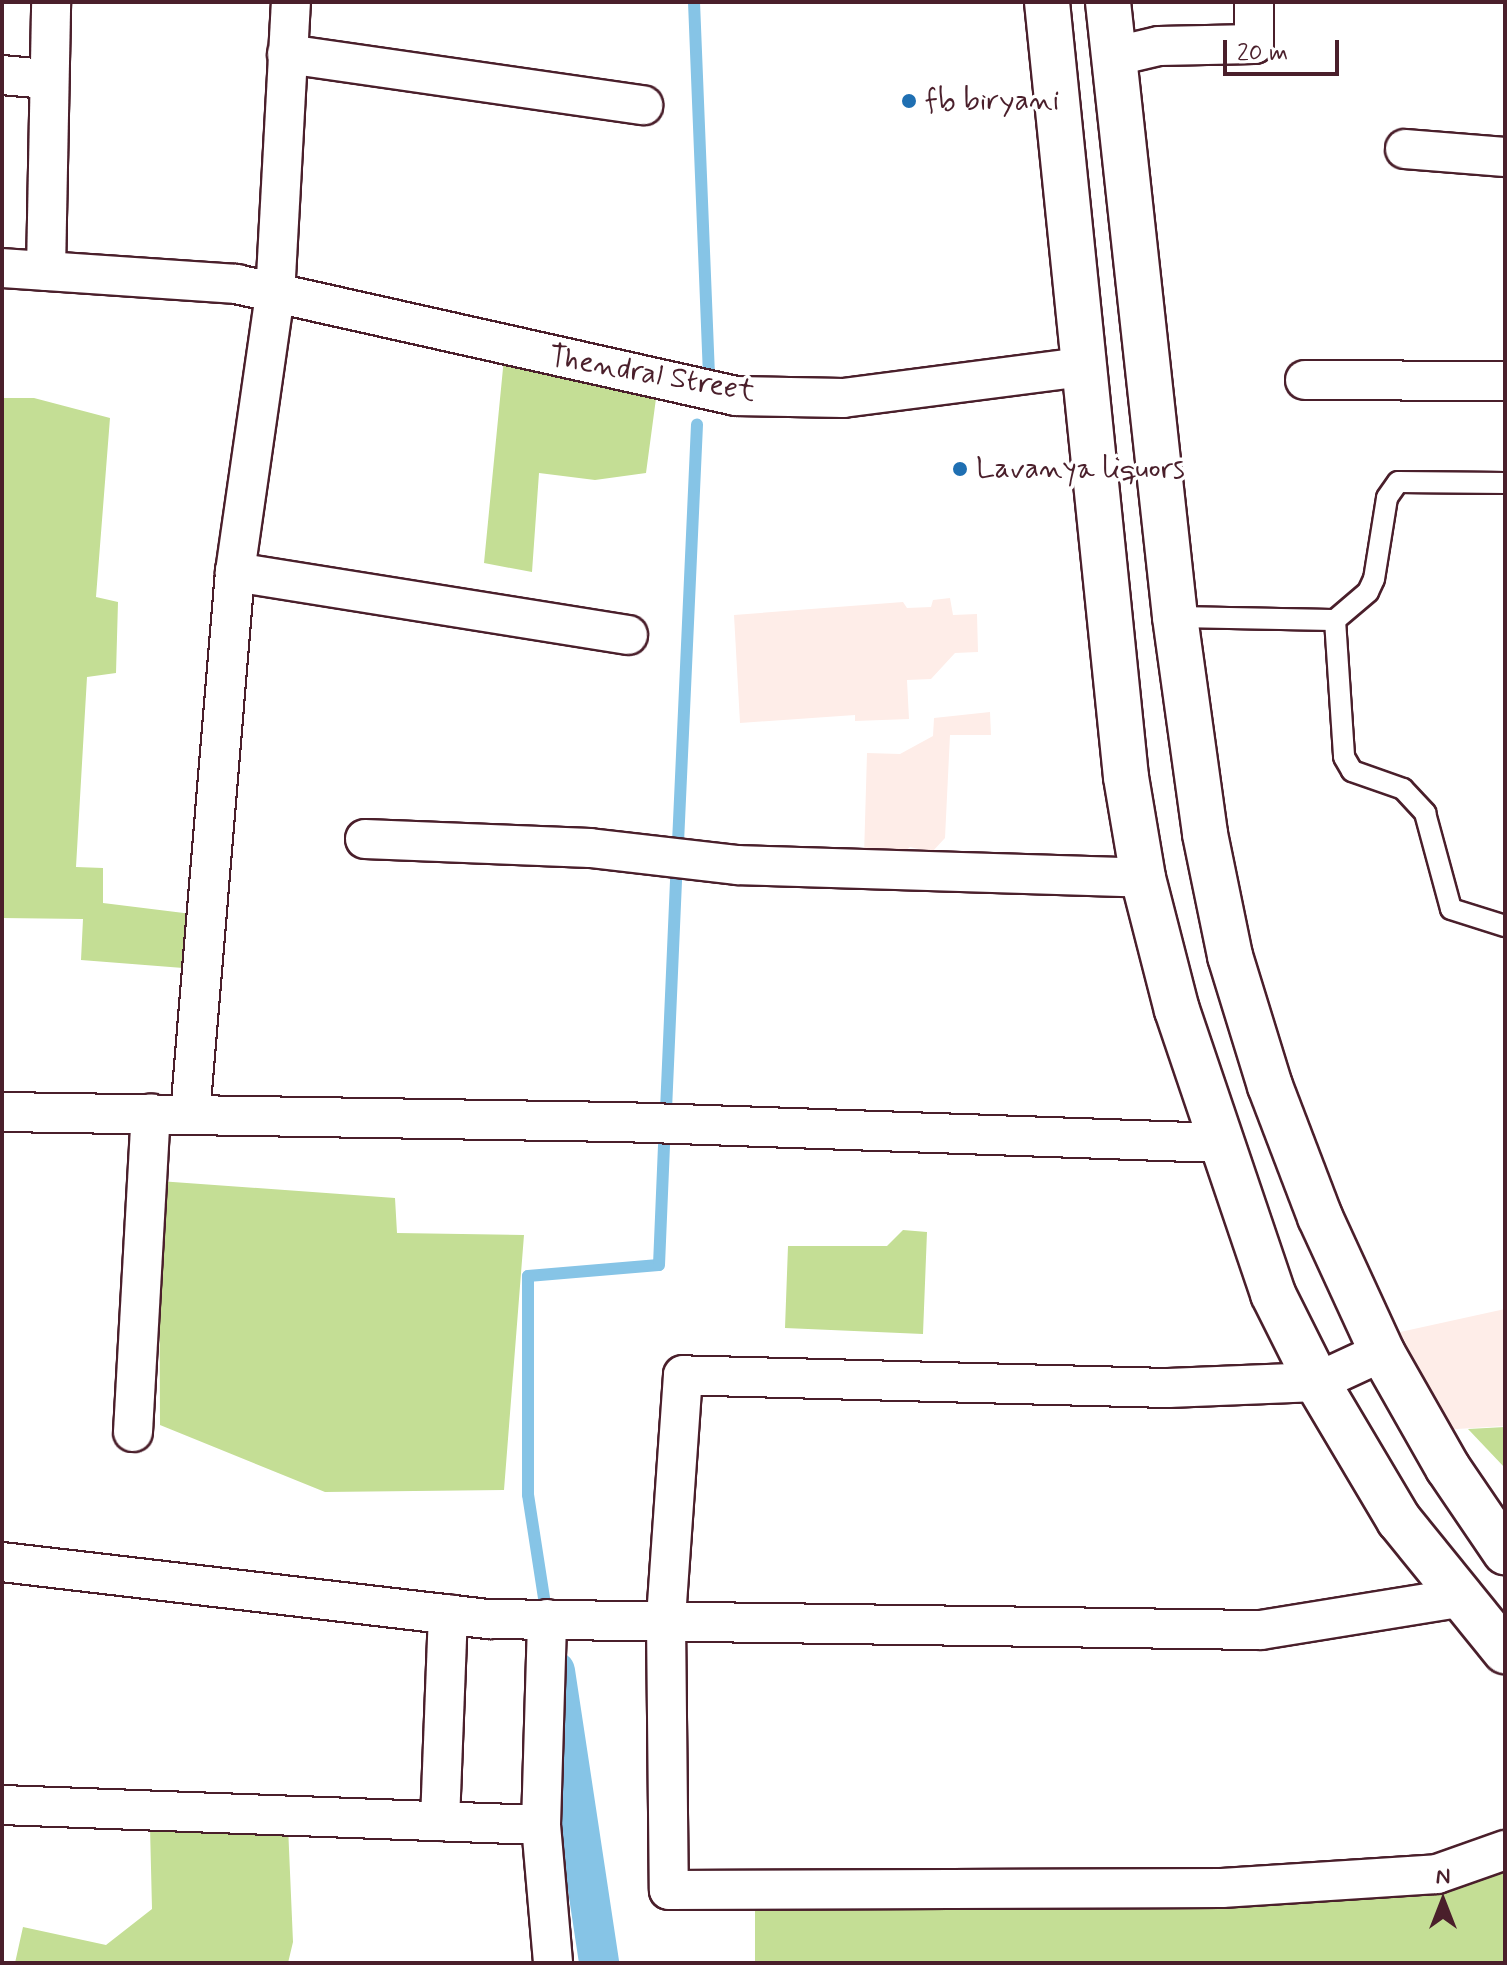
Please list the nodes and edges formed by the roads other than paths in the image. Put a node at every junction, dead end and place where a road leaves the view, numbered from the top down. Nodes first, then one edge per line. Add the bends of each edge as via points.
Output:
1 (51, 2) edge
2 (291, 2) edge
3 (1047, 2) edge
4 (1108, 2) edge
5 (1254, 2) edge
6 (287, 54) junction
7 (1112, 57) junction
8 (2, 75) edge
9 (46, 79) junction
10 (643, 105) dead end
11 (1405, 149) dead end
12 (1505, 157) edge
13 (2, 268) edge
14 (46, 271) junction
15 (275, 296) junction
16 (1081, 367) junction
17 (1305, 380) dead end
18 (1505, 381) edge
19 (1505, 483) edge
20 (235, 572) junction
21 (1175, 617) junction
22 (1335, 620) junction
23 (628, 635) dead end
24 (365, 839) dead end
25 (1143, 878) junction
26 (1505, 926) edge
27 (2, 1112) edge
28 (151, 1114) junction
29 (190, 1115) junction
30 (1218, 1143) junction
31 (1382, 1352) junction
32 (1317, 1382) junction
33 (133, 1432) dead end
34 (1505, 1552) edge
35 (2, 1562) edge
36 (1459, 1598) junction
37 (448, 1614) junction
38 (547, 1619) junction
39 (666, 1621) junction
40 (1505, 1651) edge
41 (2, 1805) edge
42 (440, 1821) junction
43 (541, 1825) junction
44 (1505, 1850) edge
45 (553, 1963) edge

1 - 9 street
2 - 6 street
3 - 16 highway
4 - 7 highway
5 - 7 street via 1254,44 1159,46
6 - 10 street
6 - 15 street
7 - 21 highway
8 - 9 street
9 - 14 street
11 - 12 street
13 - 14 street, Thendral Street
14 - 15 street, Thendral Street via 236,284
15 - 16 street, Thendral Street via 736,396 843,398
15 - 20 street
16 - 25 highway via 1112,667
17 - 18 street
19 - 22 lane via 1398,482 1387,498 1374,579 1368,592
20 - 23 street
20 - 29 street
21 - 22 lane
21 - 31 highway via 1205,834 1230,956 1270,1086 1320,1217
22 - 26 lane via 1344,757 1352,771 1403,789 1425,813 1451,909
24 - 25 street via 590,848 738,865
25 - 30 highway
27 - 28 street
28 - 29 street
28 - 33 street
29 - 30 street via 621,1122
30 - 32 highway via 1273,1294
31 - 32 street
31 - 34 highway via 1448,1468
32 - 36 highway via 1399,1520
32 - 39 street via 1168,1388 683,1375
35 - 37 street
36 - 39 street via 1261,1630
36 - 40 highway
37 - 38 street
37 - 42 street
38 - 39 street
38 - 43 street
39 - 44 street via 669,1890 1222,1888 1437,1874
41 - 42 street
42 - 43 street
43 - 45 street

